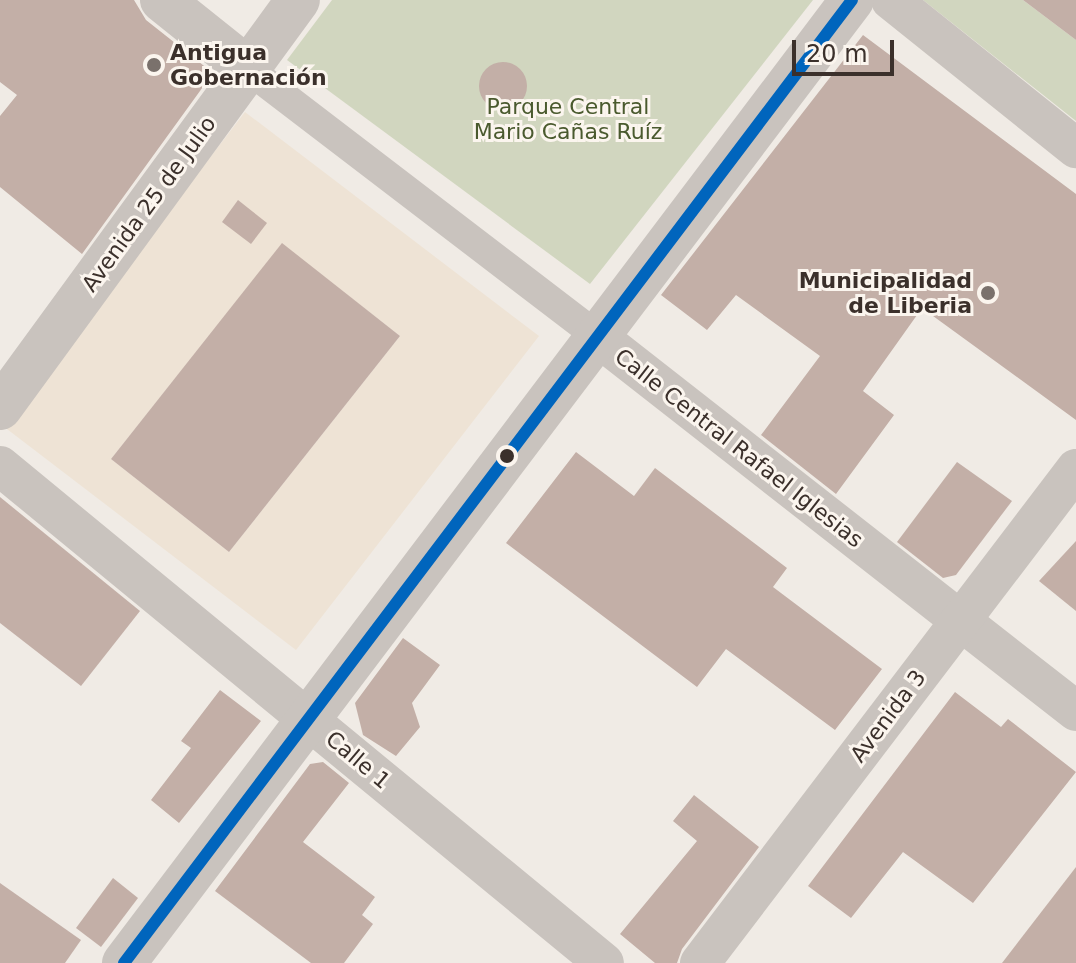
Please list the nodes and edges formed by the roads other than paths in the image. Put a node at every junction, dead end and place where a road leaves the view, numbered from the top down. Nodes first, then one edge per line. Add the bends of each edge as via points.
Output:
1 (162, 0) edge
2 (298, 0) edge
3 (852, 0) edge
4 (891, 0) edge
5 (248, 69) junction
6 (1076, 148) edge
7 (598, 337) junction
8 (0, 408) edge
9 (0, 466) edge
10 (1076, 469) edge
11 (959, 622) junction
12 (1076, 711) edge
13 (309, 719) junction
14 (124, 963) edge
15 (604, 963) edge
16 (700, 963) edge

1 - 5 street
2 - 5 street, Avenida 25 de Julio
3 - 7 street
4 - 6 street
5 - 7 street, Calle Central Rafael Iglesias
5 - 8 street, Avenida 25 de Julio
7 - 11 street, Calle Central Rafael Iglesias
7 - 13 street
9 - 13 street, Calle 1
10 - 11 street, Avenida 3
11 - 12 street, Calle Central Rafael Iglesias
11 - 16 street, Avenida 3
13 - 14 street
13 - 15 street, Calle 1

